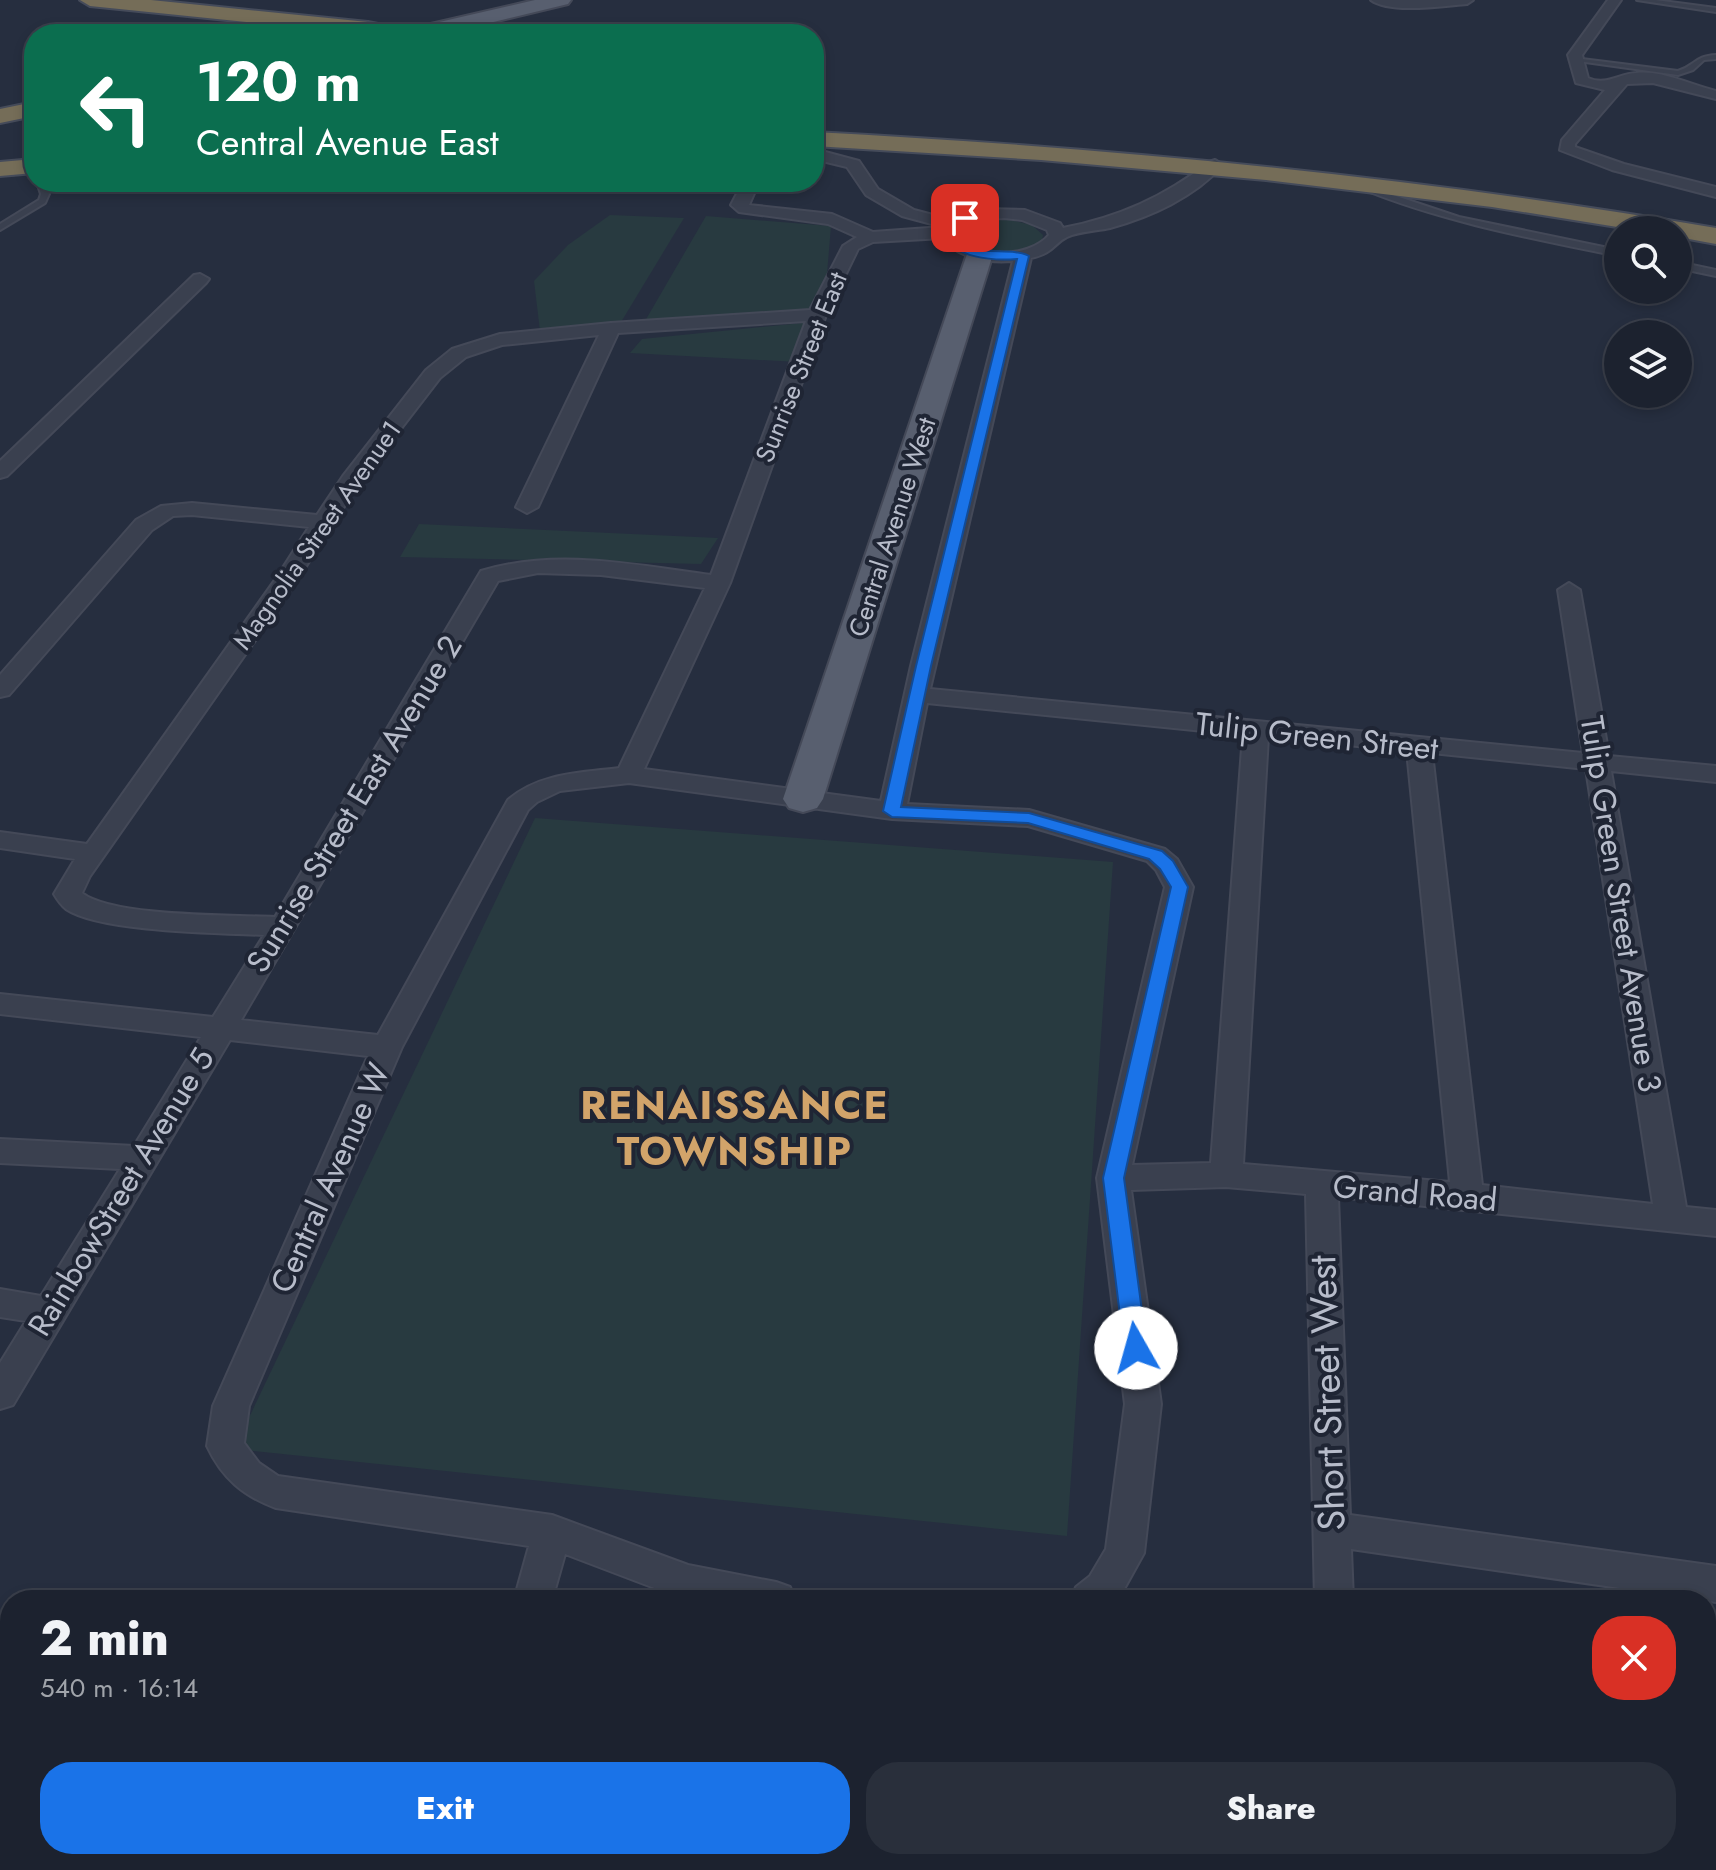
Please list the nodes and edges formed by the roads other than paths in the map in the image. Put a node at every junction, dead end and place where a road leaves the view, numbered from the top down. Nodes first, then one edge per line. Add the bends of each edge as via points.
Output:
1 (90, 0) edge
2 (1377, 0) edge
3 (1467, 0) edge
4 (1615, 0) edge
5 (1640, 0) edge
6 (122, 2) edge
7 (572, 2) edge
8 (1716, 10) edge
9 (302, 24) edge
10 (465, 24) edge
11 (491, 24) edge
12 (1716, 57) edge
13 (1574, 60) junction
14 (1617, 85) junction
15 (1716, 95) edge
16 (24, 111) edge
17 (0, 116) edge
18 (824, 126) edge
19 (824, 139) edge
20 (24, 155) edge
21 (0, 157) edge
22 (824, 157) edge
23 (1215, 165) junction
24 (24, 167) edge
25 (0, 169) edge
26 (1348, 179) junction
27 (44, 192) edge
28 (746, 192) edge
29 (1716, 192) edge
30 (1716, 222) edge
31 (0, 228) edge
32 (950, 229) junction
33 (1057, 234) junction
34 (1716, 236) edge
35 (870, 237) junction
36 (1604, 250) edge
37 (980, 254) junction
38 (1023, 256) junction
39 (1692, 268) edge
40 (1716, 273) edge
41 (200, 279) dead end
42 (817, 315) junction
43 (611, 328) junction
44 (0, 472) edge
45 (527, 507) dead end
46 (324, 522) junction
47 (719, 583) junction
48 (1569, 590) dead end
49 (0, 690) edge
50 (918, 695) junction
51 (1256, 730) junction
52 (1419, 746) junction
53 (1597, 763) junction
54 (1716, 774) edge
55 (629, 775) junction
56 (803, 799) junction
57 (892, 811) junction
58 (0, 840) edge
59 (94, 853) junction
60 (283, 927) junction
61 (0, 1004) edge
62 (217, 1031) junction
63 (387, 1047) junction
64 (0, 1151) edge
65 (144, 1158) junction
66 (1226, 1175) junction
67 (1113, 1178) junction
68 (1322, 1185) junction
69 (1467, 1196) junction
70 (1672, 1218) junction
71 (1716, 1223) edge
72 (0, 1303) edge
73 (49, 1311) junction
74 (0, 1394) edge
75 (1331, 1529) junction
76 (552, 1532) junction
77 (1700, 1588) edge
78 (536, 1590) edge
79 (724, 1590) edge
80 (1103, 1590) edge
81 (1334, 1590) edge

1 - 6 highway
2 - 3 street
4 - 13 street
5 - 8 lane
6 - 9 highway
7 - 10 main road
7 - 11 main road
12 - 13 lane via 1702,58 1678,73
13 - 14 street via 1584,81
14 - 15 street via 1646,77
14 - 29 street via 1567,143 1568,150
16 - 17 highway
18 - 30 highway via 1014,136 1271,159 1528,191
19 - 23 highway
20 - 21 highway
22 - 32 street via 853,164 872,192 896,208
23 - 26 highway
23 - 33 street via 1143,213
24 - 25 highway
26 - 34 highway
26 - 36 lane via 1447,217
27 - 31 lane via 42,201
28 - 35 street via 739,205 745,209 832,219
32 - 33 street, Sunrise Street East via 983,214 1004,213 1042,220
32 - 35 street, Sunrise Street East
32 - 37 street via 951,241
33 - 38 street via 1054,244
35 - 42 street, Sunrise Street East via 851,246
37 - 38 street
37 - 56 main road, Central Avenue West
38 - 50 street
39 - 40 lane
41 - 44 street
42 - 43 street, Magnolia Street Avenue1
42 - 47 street, Sunrise Street East
43 - 45 street
43 - 46 street, Magnolia Street Avenue1 via 500,340 459,353 433,374
46 - 49 street via 192,509 157,514
46 - 59 street, Magnolia Street Avenue1
47 - 55 street, Sunrise Street East
47 - 60 street, Sunrise Street East Avenue 2 via 552,564 516,566 489,576
48 - 53 street, Tulip Green Street Avenue 3
50 - 51 street, Tulip Green Street
50 - 57 street
51 - 52 street, Tulip Green Street
51 - 66 street
52 - 53 street, Tulip Green Street
52 - 69 street
53 - 54 street, Tulip Green Street
53 - 70 street, Tulip Green Street Avenue 3
55 - 56 street, Central Avenue W
55 - 63 street, Central Avenue W via 554,784 517,806
56 - 57 street, Central Avenue W
57 - 67 street, Central Avenue W via 1029,818 1156,855 1167,865 1179,887
58 - 59 street
59 - 60 street, Magnolia Street Avenue1 via 68,894 75,903 130,915
60 - 62 street, Sunrise Street East Avenue 2
61 - 62 street
62 - 63 street
62 - 65 street, RainbowStreet Avenue 5
63 - 76 street, Central Avenue W via 231,1406 225,1446 241,1470 276,1492
64 - 65 street
65 - 73 street, RainbowStreet Avenue 5
66 - 67 street, Grand Road
66 - 68 street, Grand Road
67 - 80 street via 1143,1404 1125,1553
68 - 69 street, Grand Road
68 - 75 street, Short Street West
69 - 70 street, Grand Road
70 - 71 street, Grand Road
72 - 73 street
73 - 74 street, RainbowStreet Avenue 5
75 - 77 street
75 - 81 street, Short Street West
76 - 78 street
76 - 79 street, Central Avenue W via 688,1583

